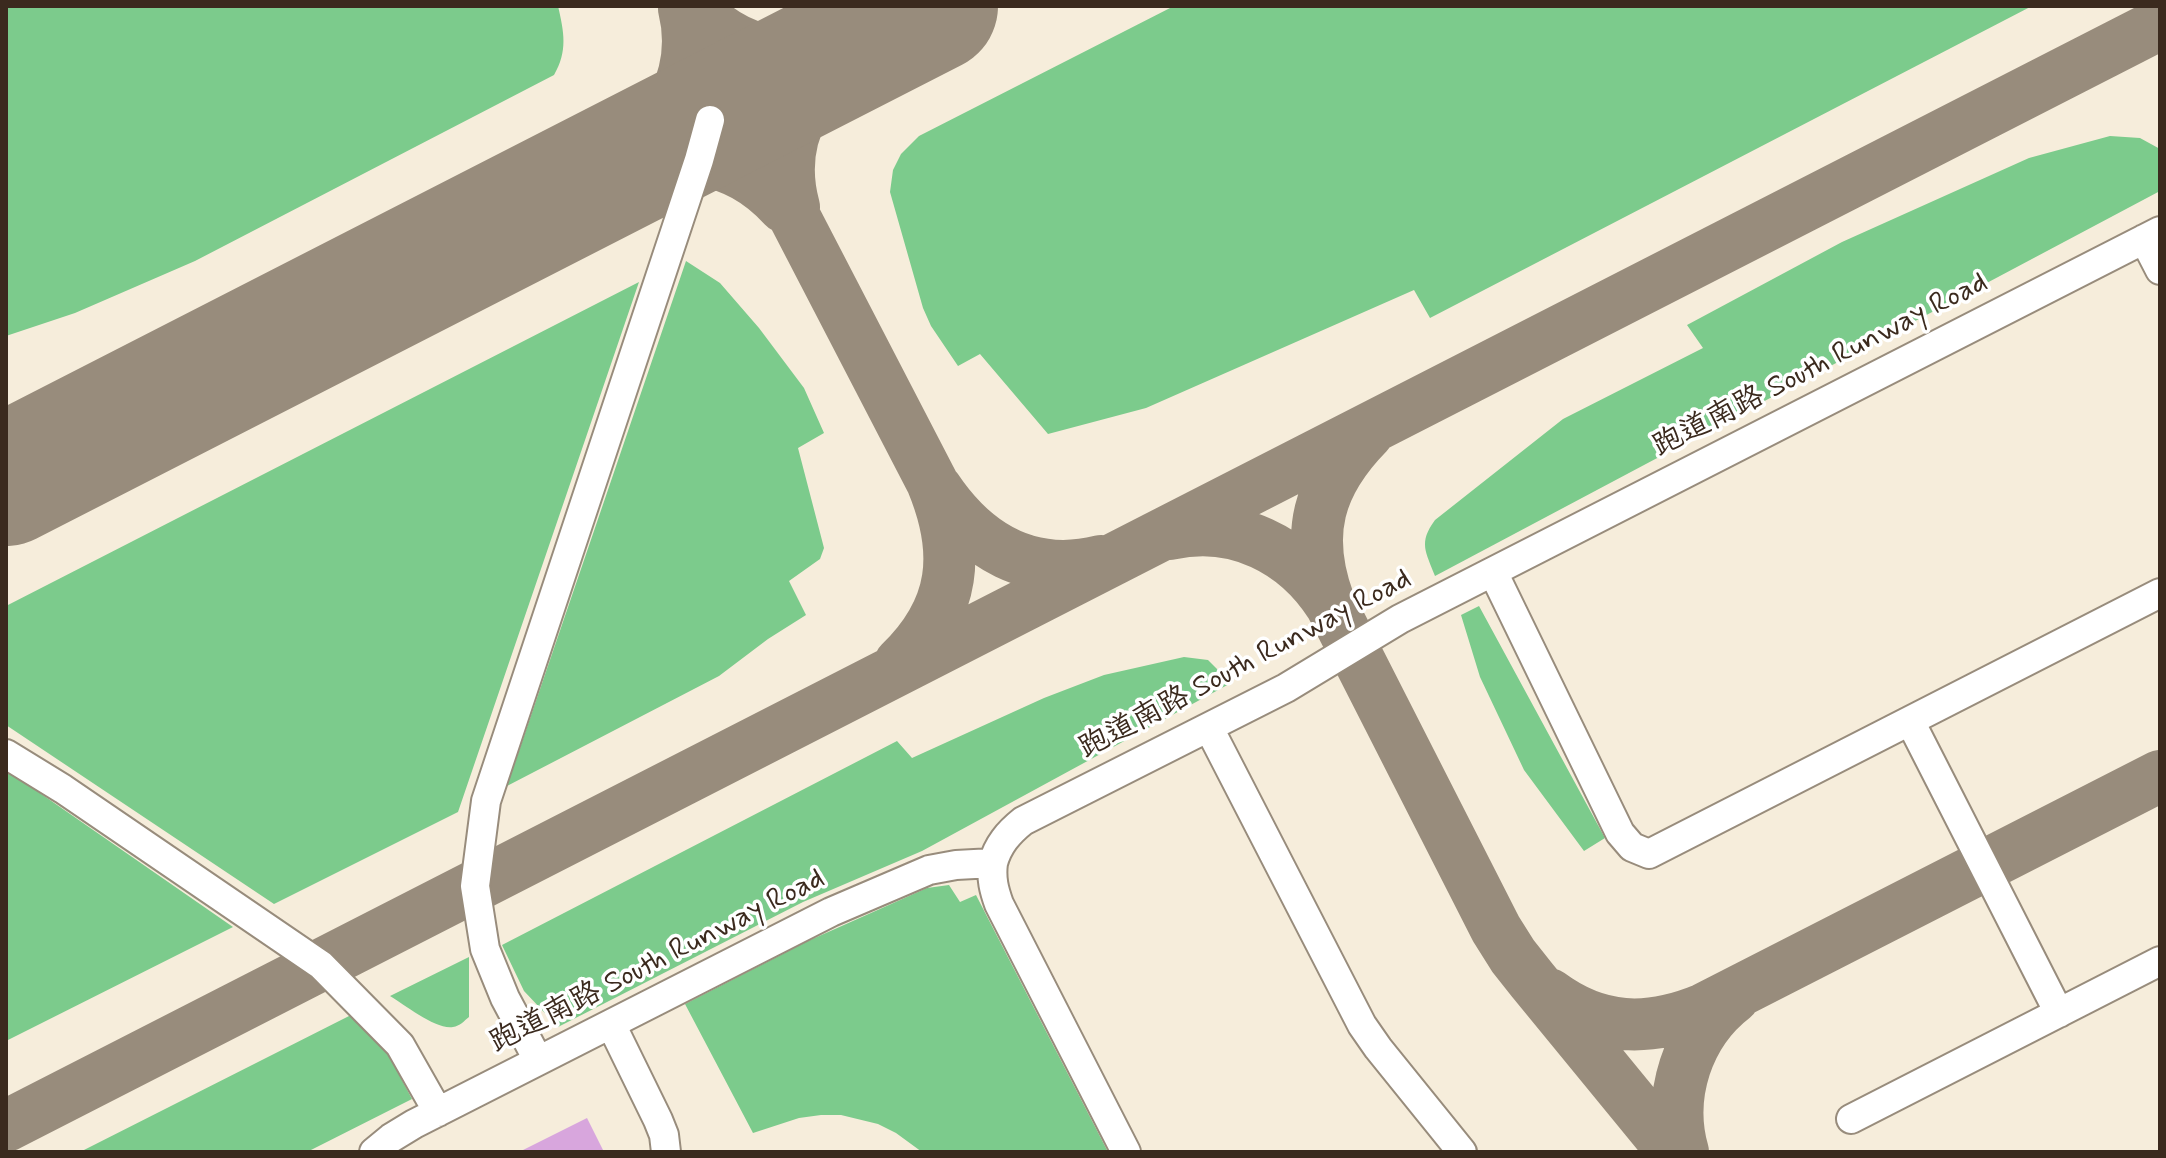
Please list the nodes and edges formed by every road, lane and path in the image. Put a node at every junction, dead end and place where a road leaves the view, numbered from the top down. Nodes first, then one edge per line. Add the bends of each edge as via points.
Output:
1 (710, 120) dead end
2 (2152, 235) edge
3 (2160, 270) edge
4 (1493, 572) junction
5 (2160, 593) edge
6 (1910, 721) junction
7 (1209, 728) junction
8 (6, 754) edge
9 (993, 863) junction
10 (2160, 961) edge
11 (2059, 1013) junction
12 (611, 1024) junction
13 (538, 1060) junction
14 (438, 1112) junction
15 (1851, 1119) dead end
16 (374, 1152) edge
17 (666, 1152) edge
18 (1126, 1152) edge
19 (1462, 1152) edge

1 - 13 lane via 486,801 475,886 485,949
2 - 3 lane
2 - 4 lane, 跑道南路 South Runway Road
4 - 6 lane via 1620,833 1632,847 1649,854
4 - 7 lane, 跑道南路 South Runway Road
5 - 6 lane
6 - 11 lane
7 - 9 lane, 跑道南路 South Runway Road via 1023,821 1003,840
7 - 19 lane via 1362,1025
8 - 14 lane via 321,965 400,1045
9 - 12 lane, 跑道南路 South Runway Road via 942,867 915,876 797,928
9 - 18 lane via 999,904
10 - 11 lane
11 - 15 lane
12 - 13 lane, 跑道南路 South Runway Road
12 - 17 lane via 658,1120
13 - 14 lane, 跑道南路 South Runway Road
14 - 16 lane, 跑道南路 South Runway Road

